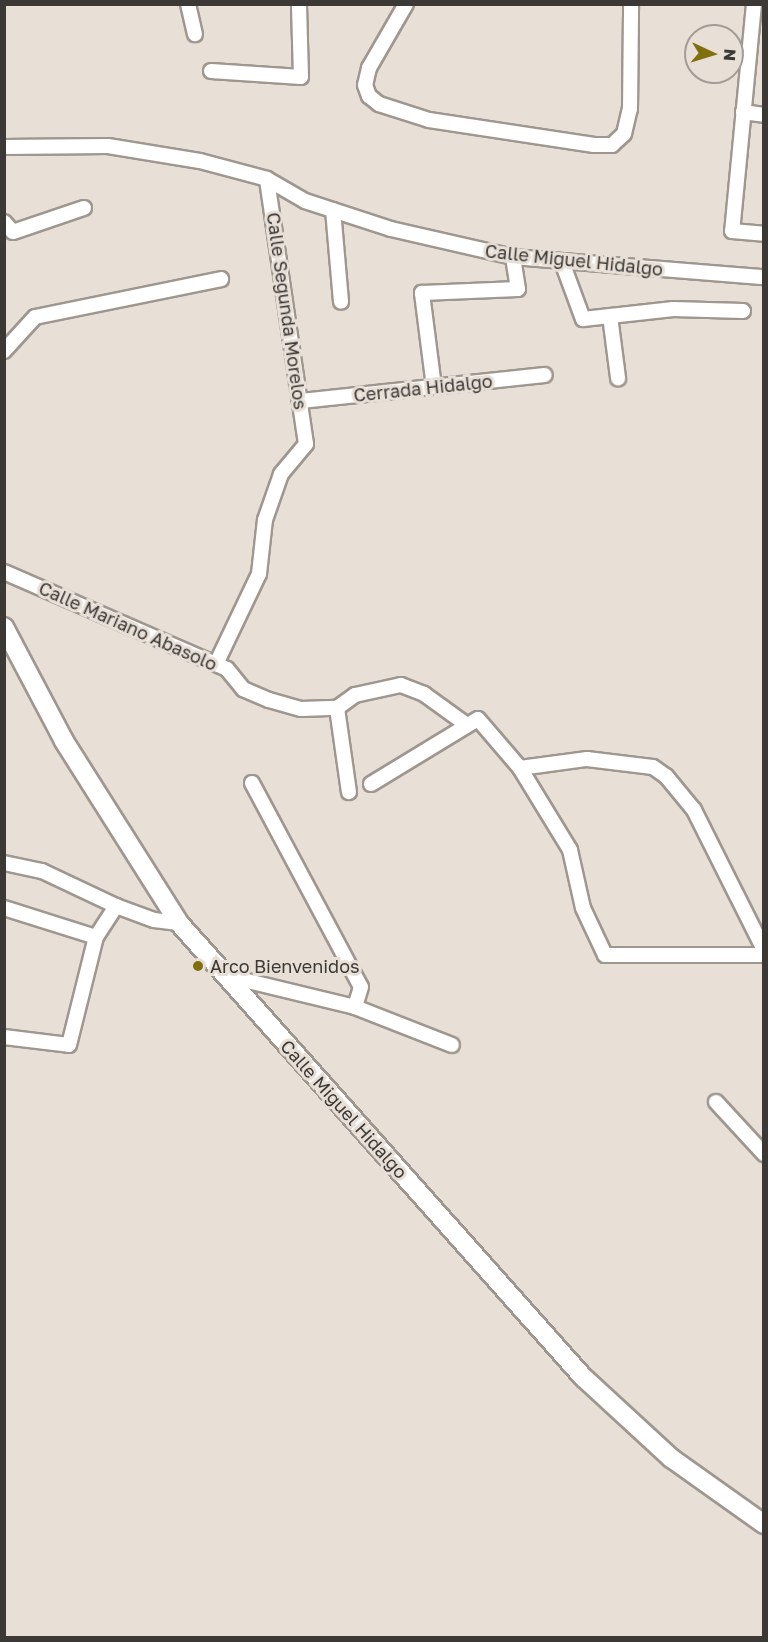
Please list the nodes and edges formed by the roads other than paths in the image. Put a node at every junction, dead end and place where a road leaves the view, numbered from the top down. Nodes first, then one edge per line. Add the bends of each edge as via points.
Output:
1 (188, 4) edge
2 (299, 4) edge
3 (406, 4) edge
4 (631, 4) edge
5 (754, 4) edge
6 (195, 34) dead end
7 (211, 70) dead end
8 (743, 112) junction
9 (764, 115) edge
10 (4, 147) edge
11 (267, 179) junction
12 (84, 207) dead end
13 (333, 210) junction
14 (4, 222) edge
15 (764, 234) edge
16 (513, 257) junction
17 (562, 262) junction
18 (764, 277) edge
19 (221, 279) dead end
20 (341, 302) dead end
21 (742, 311) dead end
22 (610, 316) junction
23 (4, 351) edge
24 (545, 375) dead end
25 (618, 378) dead end
26 (434, 387) junction
27 (301, 401) junction
28 (4, 572) edge
29 (4, 627) edge
30 (216, 664) junction
31 (338, 708) junction
32 (472, 722) junction
33 (520, 768) junction
34 (252, 783) dead end
35 (371, 784) dead end
36 (349, 792) dead end
37 (4, 863) edge
38 (116, 906) junction
39 (4, 908) edge
40 (178, 924) junction
41 (96, 937) junction
42 (764, 950) edge
43 (764, 955) edge
44 (227, 976) junction
45 (355, 1007) junction
46 (4, 1037) edge
47 (452, 1045) dead end
48 (716, 1102) dead end
49 (764, 1154) edge
50 (764, 1524) edge

1 - 6 street
2 - 7 street via 301,77
3 - 4 street via 369,68 365,85 369,96 379,104 429,120 594,145 612,145 624,134 630,109
5 - 8 street
8 - 9 street
8 - 15 street via 732,231
10 - 11 street, Calle Miguel Hidalgo via 108,146 200,161
11 - 13 street, Calle Miguel Hidalgo via 305,201
11 - 27 street, Calle Segunda Morelos
12 - 14 street via 13,232
13 - 16 street, Calle Miguel Hidalgo via 413,235
13 - 20 street
16 - 17 street, Calle Miguel Hidalgo
16 - 26 street via 518,289 422,293
17 - 18 street, Calle Miguel Hidalgo
17 - 22 street via 583,319
19 - 23 street via 35,317
21 - 22 street via 673,309
22 - 25 street
24 - 26 street, Cerrada Hidalgo
26 - 27 street, Cerrada Hidalgo
27 - 30 street, Calle Segunda Morelos via 306,444 281,474 265,520 259,574
28 - 30 street, Calle Mariano Abasolo
29 - 40 main road, Calle Miguel Hidalgo via 64,741
30 - 31 street, Calle Mariano Abasolo via 227,669 243,689 301,709
31 - 32 street via 355,695 401,686 424,694
31 - 36 street
32 - 33 street
32 - 35 street
33 - 42 street via 587,759 628,761 652,766 666,776 709,837
33 - 43 street via 570,850 584,908 605,956
34 - 45 street via 361,987
37 - 38 street via 42,871
38 - 40 street
38 - 41 street
39 - 41 street
40 - 44 main road, Calle Miguel Hidalgo
41 - 46 street via 69,1045
44 - 45 street
44 - 50 main road, Calle Miguel Hidalgo via 583,1377 671,1458
45 - 47 street
48 - 49 street

